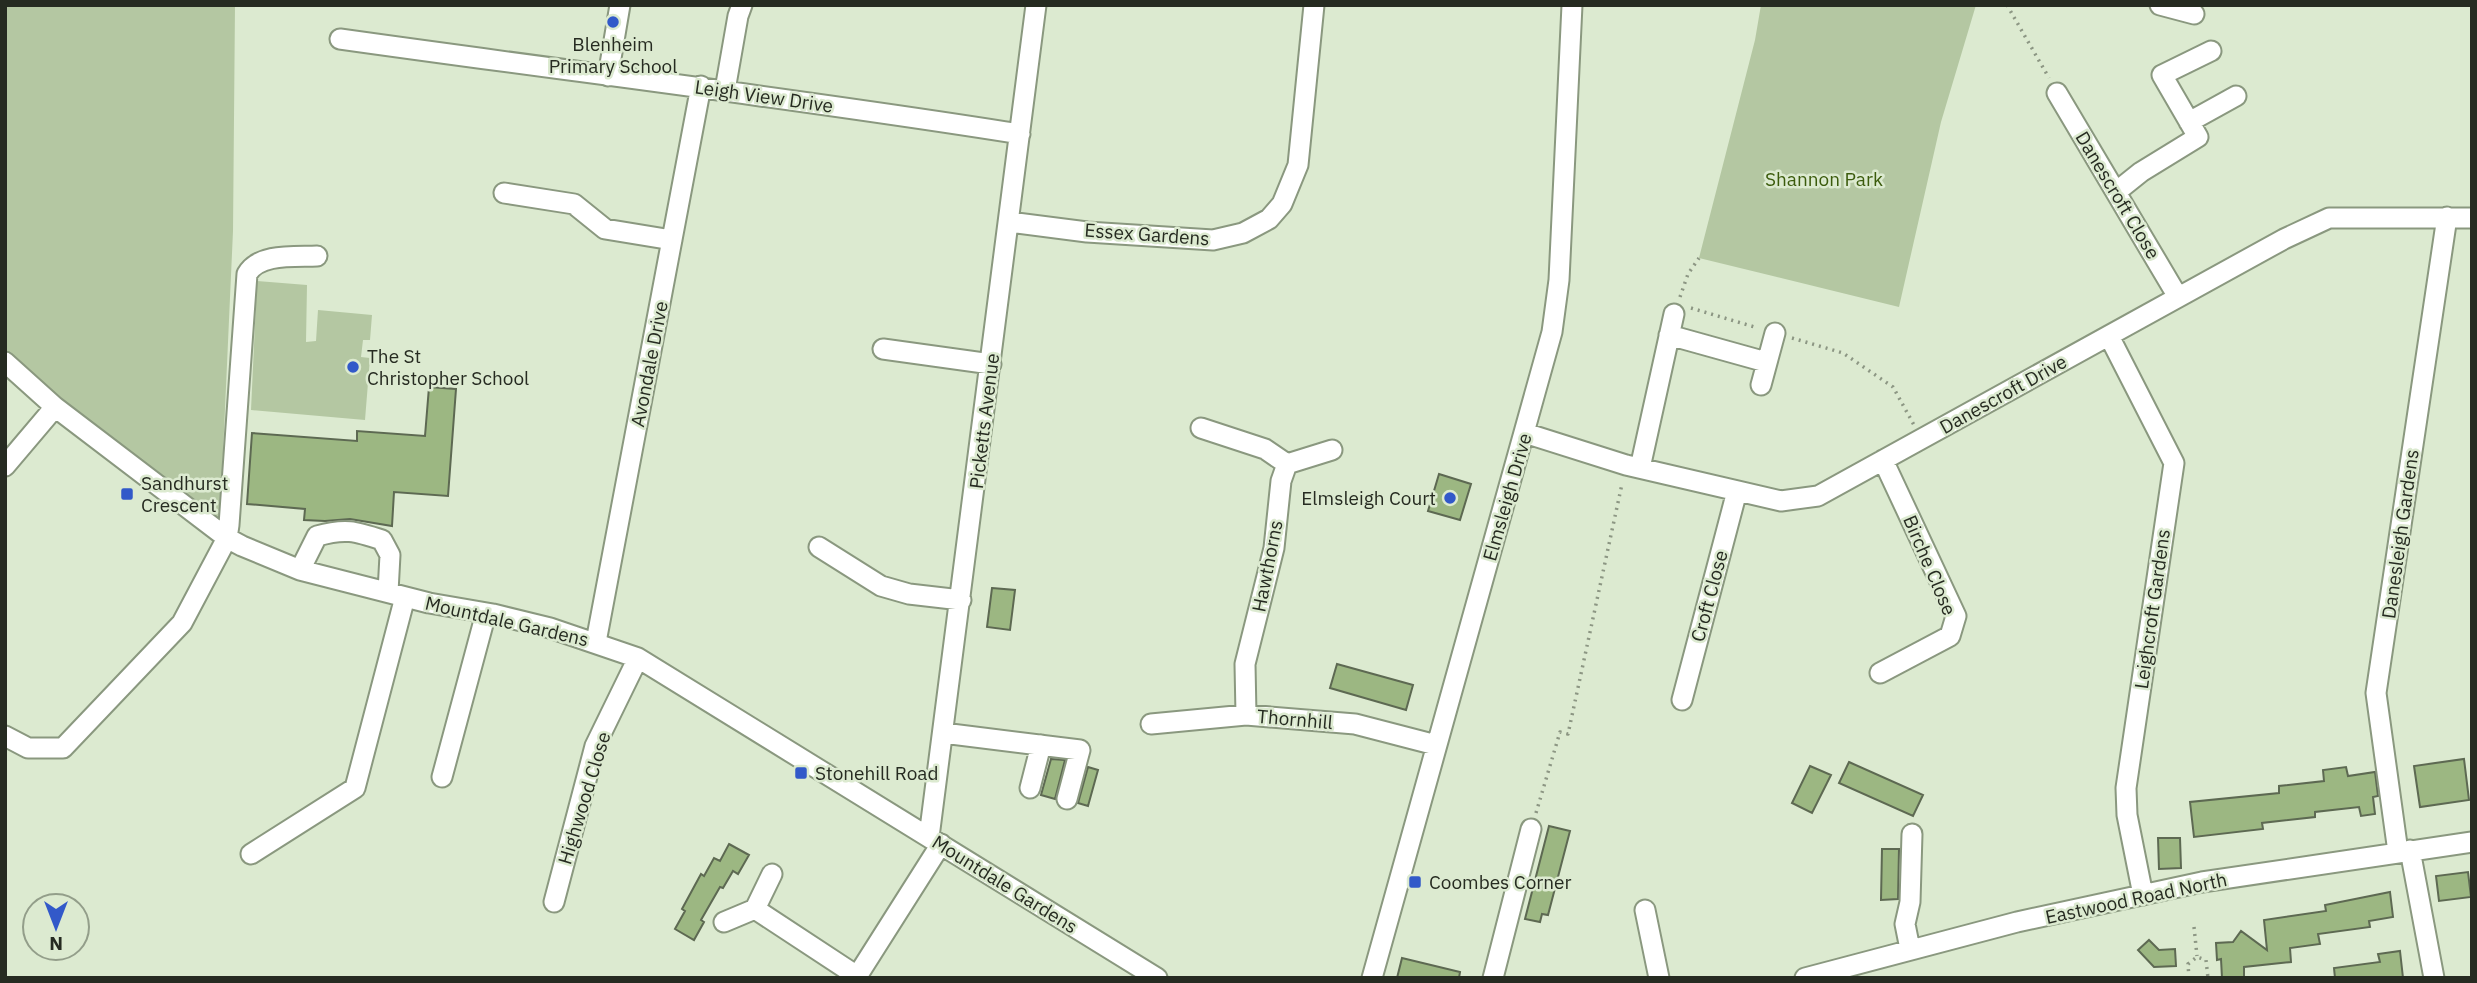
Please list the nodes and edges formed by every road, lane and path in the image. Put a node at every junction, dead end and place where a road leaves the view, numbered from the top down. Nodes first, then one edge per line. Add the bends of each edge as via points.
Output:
1 (620, 5) edge
2 (742, 5) edge
3 (1036, 5) edge
4 (1314, 5) edge
5 (1572, 5) edge
6 (2007, 5) edge
7 (2161, 5) edge
8 (2194, 14) dead end
9 (340, 39) dead end
10 (2211, 51) dead end
11 (608, 76) junction
12 (701, 86) junction
13 (725, 90) junction
14 (2057, 93) joint
15 (2235, 96) dead end
16 (2189, 122) junction
17 (1020, 134) junction
18 (2116, 192) junction
19 (504, 193) dead end
20 (2446, 216) junction
21 (2472, 218) edge
22 (1009, 222) junction
23 (672, 240) junction
24 (317, 256) dead end
25 (1699, 258) dead end
26 (2178, 298) junction
27 (1675, 309) junction
28 (1775, 333) junction
29 (1669, 335) junction
30 (2109, 335) junction
31 (883, 349) dead end
32 (5, 362) edge
33 (1766, 362) junction
34 (991, 364) junction
35 (1761, 385) dead end
36 (55, 407) junction
37 (1201, 428) dead end
38 (1525, 433) junction
39 (1922, 439) junction
40 (1332, 450) dead end
41 (1883, 460) junction
42 (1287, 464) junction
43 (5, 466) edge
44 (1633, 467) junction
45 (1737, 491) junction
46 (227, 538) junction
47 (819, 547) dead end
48 (300, 570) junction
49 (397, 594) junction
50 (961, 600) junction
51 (486, 613) junction
52 (596, 642) junction
53 (638, 658) junction
54 (1880, 673) dead end
55 (1682, 700) dead end
56 (1246, 715) junction
57 (1151, 724) dead end
58 (943, 733) junction
59 (5, 736) edge
60 (1041, 745) junction
61 (1436, 745) junction
62 (442, 777) dead end
63 (1030, 788) dead end
64 (1067, 799) dead end
65 (1531, 829) joint
66 (1912, 834) dead end
67 (935, 841) junction
68 (2472, 842) edge
69 (2404, 851) junction
70 (251, 854) dead end
71 (772, 874) dead end
72 (2143, 895) junction
73 (554, 902) dead end
74 (755, 909) junction
75 (1645, 910) dead end
76 (724, 922) dead end
77 (2194, 927) dead end
78 (1910, 949) junction
79 (2197, 957) junction
80 (856, 977) edge
81 (1157, 978) edge
82 (1372, 978) edge
83 (1493, 978) edge
84 (1659, 978) edge
85 (1805, 978) edge
86 (2189, 978) edge
87 (2208, 978) edge
88 (2434, 978) edge

1 - 11 street
2 - 13 street
3 - 17 street, Picketts Avenue
4 - 22 street, Essex Gardens via 1298,165 1282,204 1269,219 1243,233 1213,240
5 - 38 street, Elmsleigh Drive via 1559,280 1552,332
6 - 14 path
7 - 8 street
9 - 11 street, Leigh View Drive
10 - 16 street via 2162,75
11 - 12 street, Leigh View Drive
12 - 13 street, Leigh View Drive
12 - 23 street, Avondale Drive
13 - 17 street, Leigh View Drive
14 - 18 street, Danescroft Close
15 - 16 street
16 - 18 street via 2198,137
17 - 22 street, Picketts Avenue
18 - 26 street, Danescroft Close
19 - 23 street via 574,204 605,229
20 - 21 street, Danescroft Drive
20 - 26 street, Danescroft Drive via 2329,218
20 - 69 street, Danesleigh Gardens via 2376,693
22 - 34 street, Picketts Avenue
23 - 52 street, Avondale Drive
24 - 46 street via 262,261 247,274
25 - 27 path
26 - 30 street, Danescroft Drive
27 - 28 path
27 - 29 street
28 - 33 street
28 - 39 path via 1843,353 1893,387
29 - 33 street
29 - 44 street
30 - 39 street, Danescroft Drive
30 - 72 street, Leighcroft Gardens via 2174,463 2126,788
31 - 34 street
32 - 36 street, Mountdale Gardens
33 - 35 street
34 - 50 street, Picketts Avenue
36 - 43 street
36 - 46 street, Mountdale Gardens
37 - 42 street via 1265,449
38 - 44 street, Danescroft Drive
38 - 61 street, Elmsleigh Drive
39 - 41 street, Danescroft Drive
40 - 42 street
41 - 45 street, Danescroft Drive via 1818,496 1781,501
41 - 54 street, Birche Close via 1956,616 1950,636
42 - 56 street, Hawthorns via 1274,548 1245,664
44 - 45 street, Danescroft Drive
44 - 65 path via 1569,734 1560,732
45 - 55 street, Croft Close
46 - 48 street, Mountdale Gardens
46 - 59 street via 182,623 63,748 28,748
47 - 50 street via 881,586
48 - 49 street, Mountdale Gardens
48 - 49 street via 317,536 352,530 382,540 390,555
49 - 51 street, Mountdale Gardens
49 - 70 street via 355,788
50 - 58 street, Picketts Avenue
51 - 52 street, Mountdale Gardens
51 - 62 street
52 - 53 street, Mountdale Gardens
53 - 67 street, Mountdale Gardens
53 - 73 street, Highwood Close via 595,746
56 - 57 street, Thornhill
56 - 61 street, Thornhill via 1355,724
58 - 60 street
58 - 67 street, Picketts Avenue
60 - 63 street
60 - 64 street via 1080,750
61 - 82 street, Elmsleigh Drive
65 - 83 street
66 - 78 street via 1905,924
67 - 80 street
67 - 81 street, Mountdale Gardens
68 - 69 street, Eastwood Road North
69 - 72 street, Eastwood Road North
69 - 88 street, Danesleigh Gardens
71 - 74 street
72 - 78 street, Eastwood Road North
74 - 76 street
74 - 80 street
75 - 84 street
77 - 79 path
78 - 85 street, Eastwood Road North
79 - 86 path via 2188,964
79 - 87 path via 2206,960

